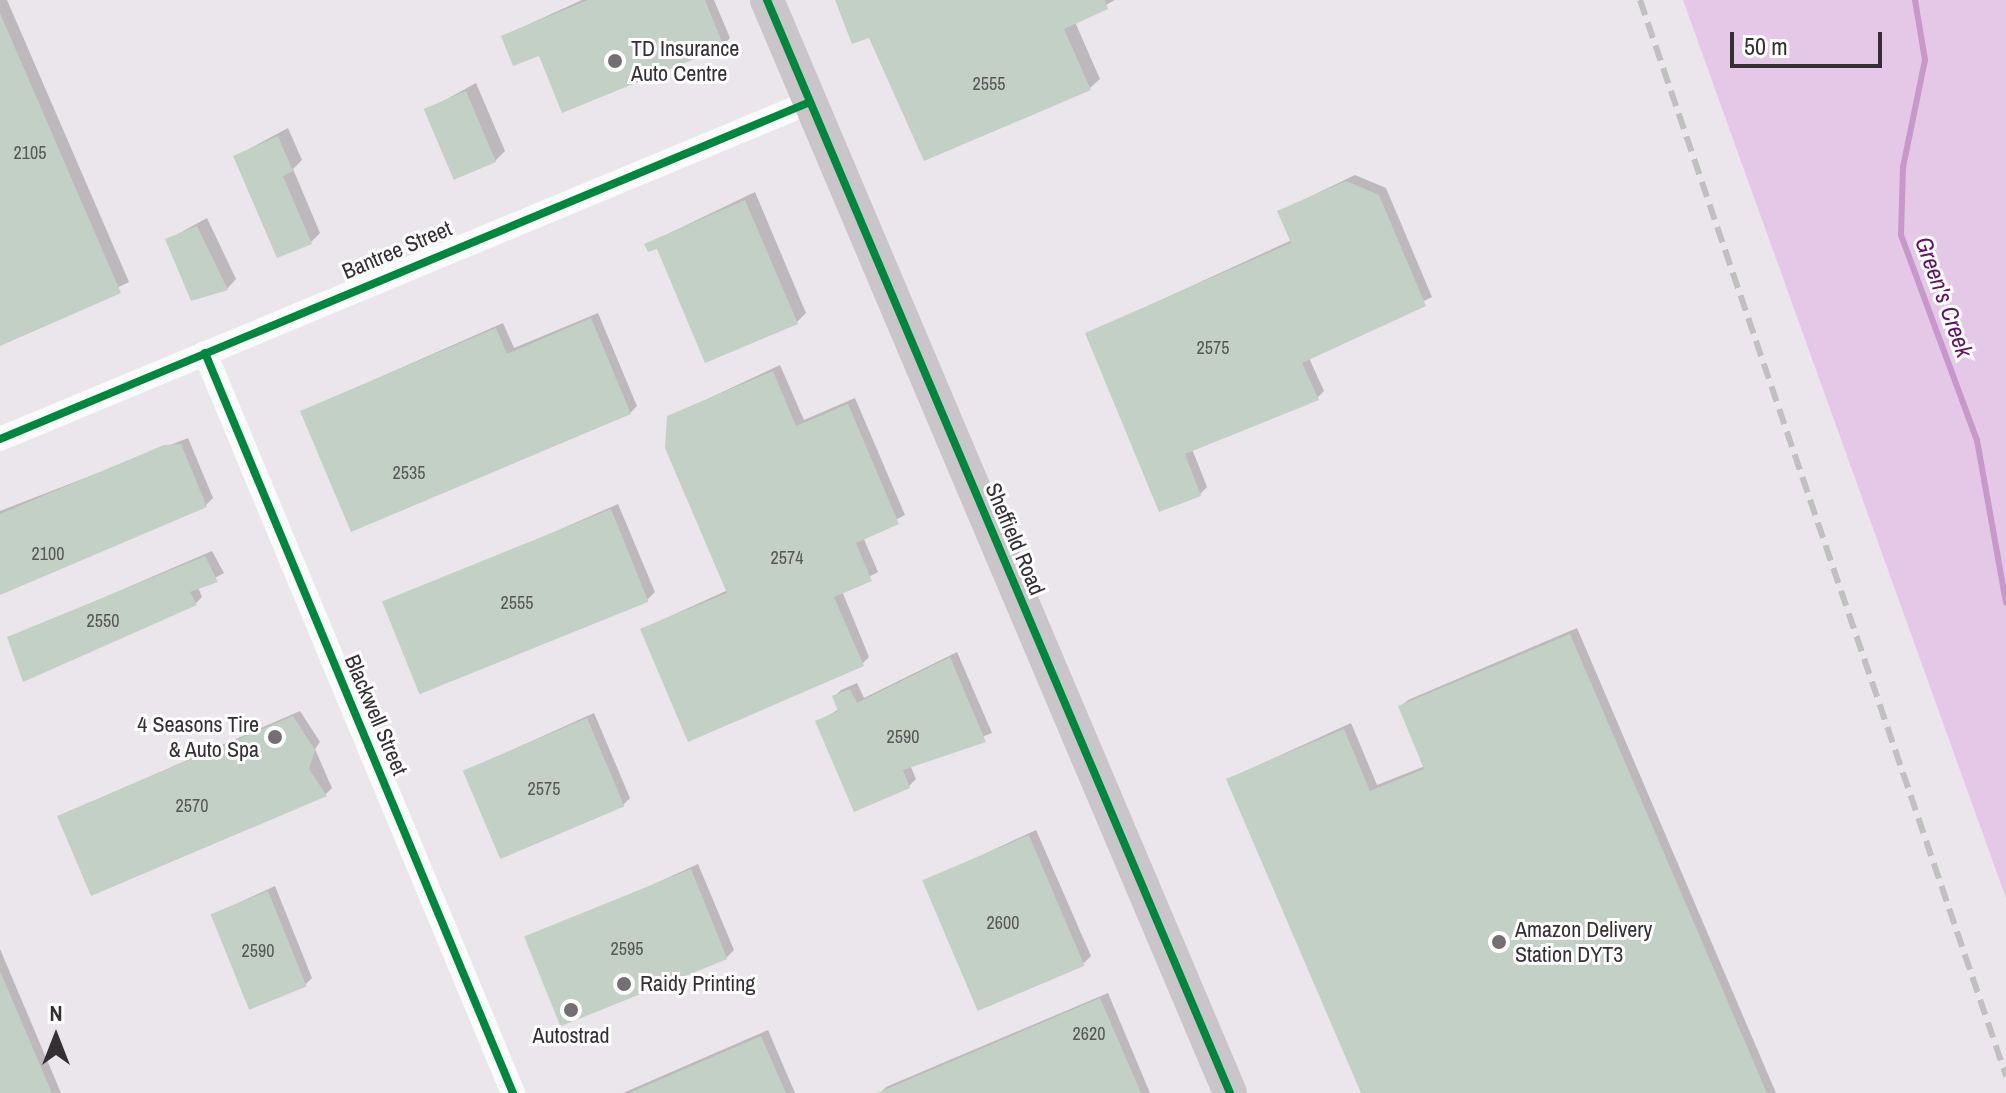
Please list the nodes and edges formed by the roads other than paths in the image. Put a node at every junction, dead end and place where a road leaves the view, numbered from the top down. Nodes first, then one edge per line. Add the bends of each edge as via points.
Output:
1 (767, 0) edge
2 (810, 102) junction
3 (205, 353) junction
4 (0, 439) edge
5 (513, 1093) edge
6 (1230, 1093) edge

1 - 2 street, Sheffield Road
2 - 3 street, Bantree Street
2 - 6 street, Sheffield Road
3 - 4 street, Bantree Street
3 - 5 street, Blackwell Street

